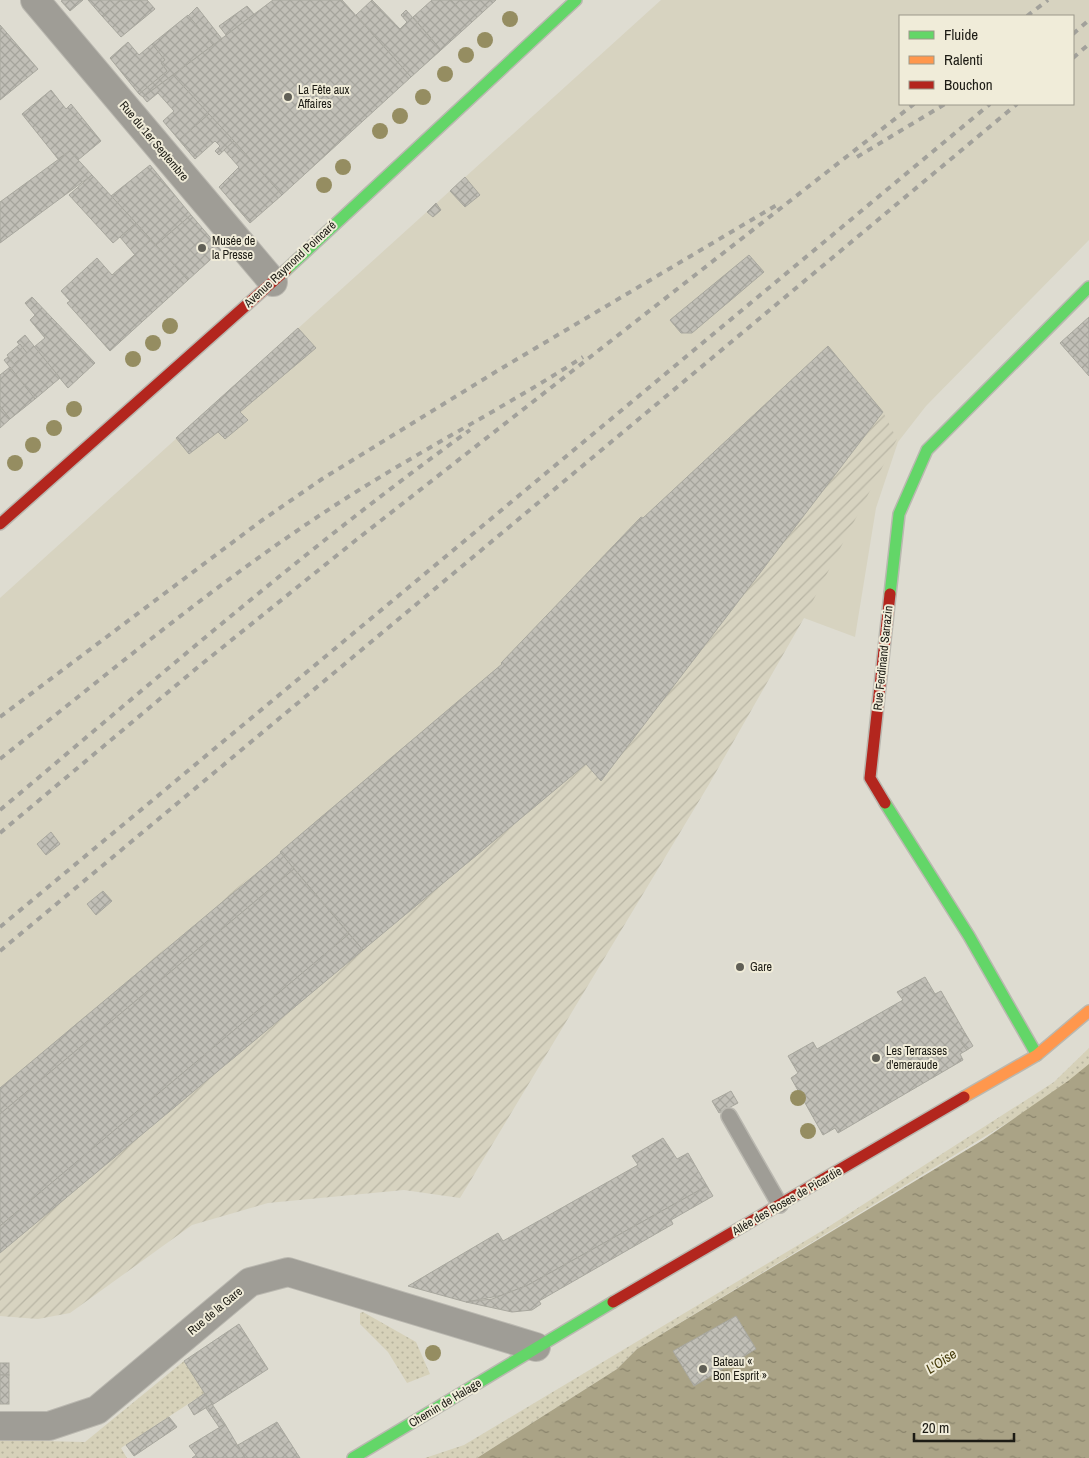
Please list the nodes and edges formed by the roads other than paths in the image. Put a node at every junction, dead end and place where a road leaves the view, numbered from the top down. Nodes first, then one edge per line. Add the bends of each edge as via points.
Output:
1 (35, 0) edge
2 (576, 0) edge
3 (273, 282) junction
4 (1089, 287) edge
5 (0, 524) edge
6 (1089, 1011) edge
7 (1037, 1055) junction
8 (729, 1116) dead end
9 (780, 1204) junction
10 (536, 1347) junction
11 (0, 1426) edge
12 (353, 1458) edge

1 - 3 street, Rue du 1er Septembre
2 - 3 street, Avenue Raymond Poincaré
3 - 5 street, Avenue Raymond Poincaré
4 - 7 street, Rue Ferdinand Sarrazin via 927,450 899,514 870,778 969,936
6 - 7 street
7 - 9 street, Allée des Roses de Picardie
8 - 9 lane
9 - 10 street, Allée des Roses de Picardie
10 - 11 street, Rue de la Gare via 288,1272 250,1282 97,1410 48,1426
10 - 12 street, Chemin de Halage

